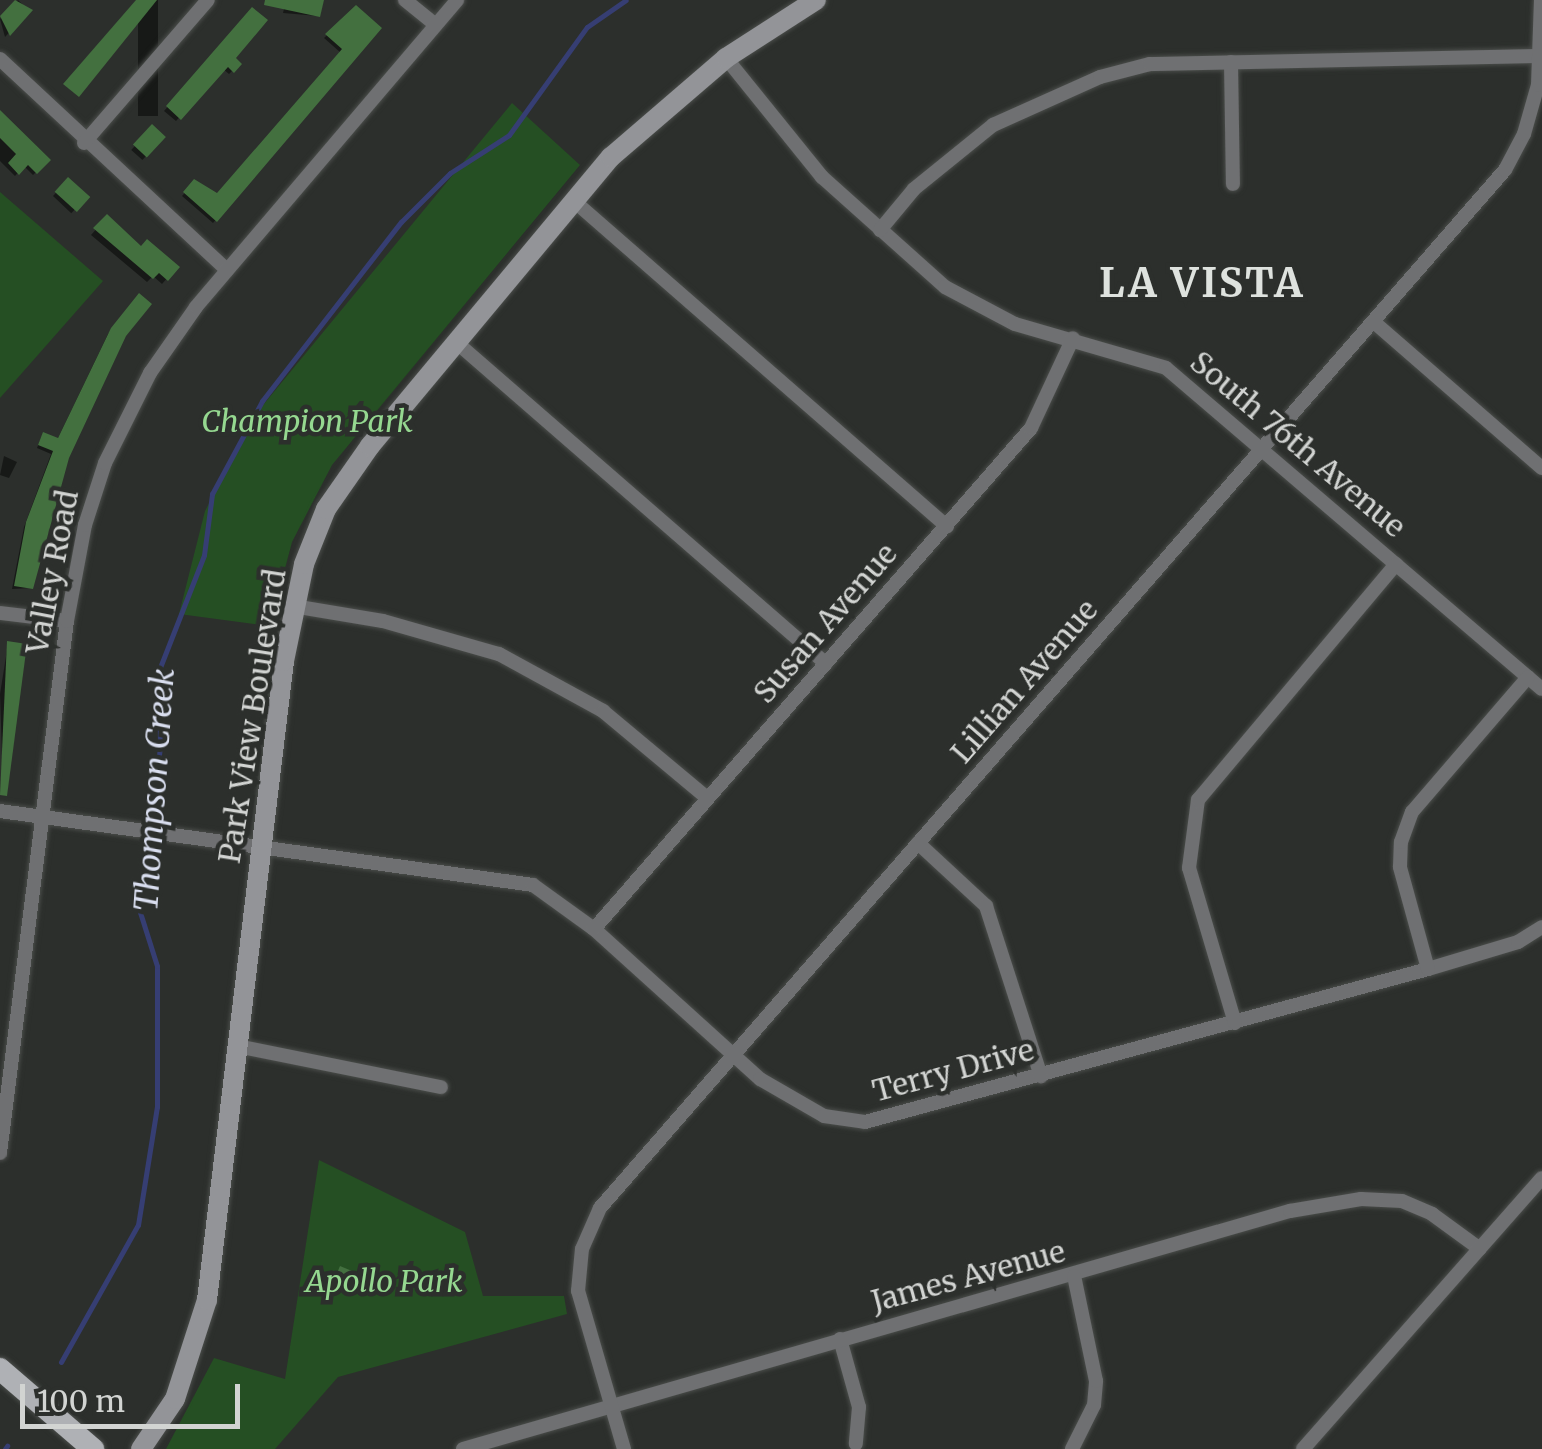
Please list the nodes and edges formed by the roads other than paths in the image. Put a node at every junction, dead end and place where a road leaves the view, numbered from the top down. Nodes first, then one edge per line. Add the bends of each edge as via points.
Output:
1 (208, 0) edge
2 (405, 0) edge
3 (457, 0) edge
4 (816, 0) edge
5 (1541, 0) edge
6 (434, 24) junction
7 (1542, 56) edge
8 (726, 58) junction
9 (0, 59) edge
10 (1230, 62) junction
11 (84, 144) junction
12 (1234, 184) dead end
13 (574, 201) junction
14 (880, 230) junction
15 (227, 270) junction
16 (1375, 322) junction
17 (1072, 338) junction
18 (456, 342) junction
19 (1263, 450) junction
20 (1542, 468) edge
21 (947, 526) junction
22 (1396, 564) junction
23 (293, 606) junction
24 (0, 613) edge
25 (67, 621) junction
26 (826, 664) junction
27 (1528, 677) junction
28 (1542, 690) edge
29 (707, 798) junction
30 (0, 811) edge
31 (42, 819) junction
32 (918, 843) junction
33 (262, 846) junction
34 (1542, 928) edge
35 (594, 929) junction
36 (1428, 970) junction
37 (1235, 1023) junction
38 (237, 1046) junction
39 (734, 1056) junction
40 (1041, 1076) junction
41 (441, 1087) dead end
42 (1, 1148) edge
43 (1542, 1178) edge
44 (1480, 1249) junction
45 (1074, 1276) junction
46 (840, 1339) junction
47 (0, 1369) edge
48 (608, 1403) junction
49 (856, 1444) dead end
50 (94, 1449) edge
51 (141, 1449) edge
52 (463, 1449) edge
53 (624, 1449) edge
54 (1072, 1449) edge
55 (1303, 1449) edge

1 - 11 street
2 - 6 street
3 - 6 street, Valley Road
4 - 8 street, Park View Boulevard
5 - 7 street, Lillian Avenue
6 - 15 street, Valley Road
7 - 10 street
7 - 16 street, Lillian Avenue via 1524,134 1505,170
8 - 13 street, Park View Boulevard via 611,158
8 - 14 street, South 76th Avenue via 822,178
9 - 11 street
10 - 12 street
10 - 14 street via 1150,64 1055,93 951,156
11 - 15 street
13 - 18 street, Park View Boulevard
13 - 21 street
14 - 17 street, South 76th Avenue via 976,308
15 - 25 street, Valley Road via 162,353 116,437 85,525
16 - 19 street, Lillian Avenue
16 - 20 street
17 - 19 street, South 76th Avenue via 1166,368
17 - 21 street, Susan Avenue via 1032,428
18 - 23 street, Park View Boulevard via 326,508
18 - 26 street
19 - 22 street, South 76th Avenue
19 - 32 street, Lillian Avenue
21 - 26 street, Susan Avenue
22 - 27 street, South 76th Avenue
22 - 37 street via 1198,800 1189,868
23 - 29 street via 382,621 499,654 603,711
23 - 33 street, Park View Boulevard
24 - 25 street
25 - 31 street, Valley Road
26 - 29 street, Susan Avenue
27 - 28 street, South 76th Avenue
27 - 36 street via 1412,812 1401,842 1400,867
29 - 35 street, Susan Avenue
30 - 31 street, Terry Drive
31 - 33 street, Terry Drive
31 - 42 street, Valley Road
32 - 39 street, Lillian Avenue
32 - 40 street via 986,906
33 - 35 street, Terry Drive via 515,881 533,886
33 - 38 street, Park View Boulevard
34 - 36 street, Terry Drive
35 - 39 street, Terry Drive
36 - 37 street, Terry Drive
37 - 40 street, Terry Drive
38 - 41 street
38 - 51 street, Park View Boulevard via 207,1300 175,1399
39 - 40 street, Terry Drive via 796,1104 865,1122
39 - 48 street, Lillian Avenue via 590,1228 578,1291
43 - 44 street
44 - 45 street, James Avenue via 1432,1214 1402,1202 1361,1198 1290,1212
44 - 55 street
45 - 46 street, James Avenue
45 - 54 street via 1096,1381 1094,1406
46 - 48 street, James Avenue
46 - 49 street via 859,1407
47 - 50 main road
48 - 52 street, James Avenue
48 - 53 street, Lillian Avenue

